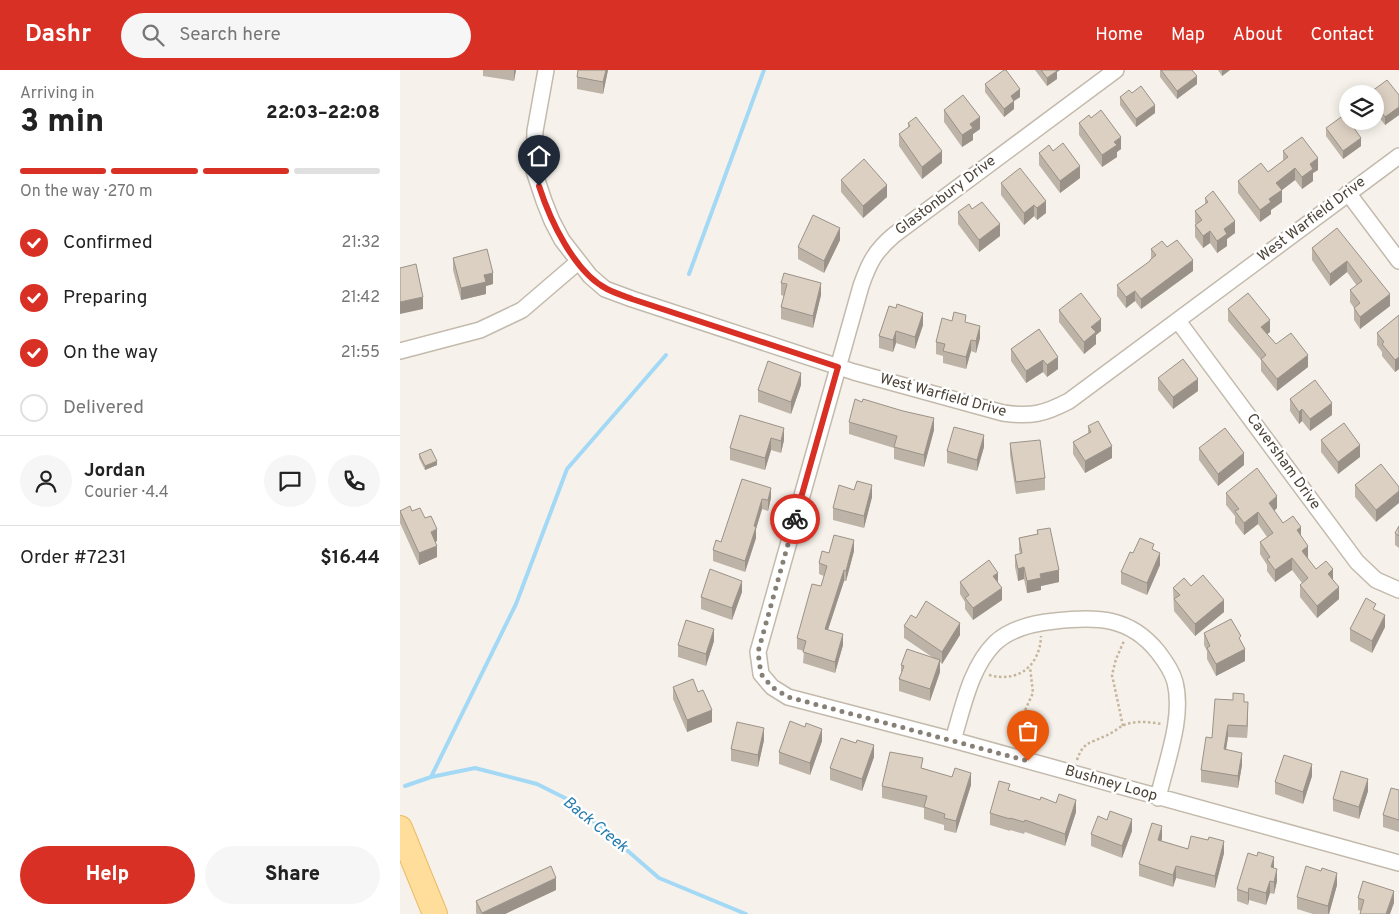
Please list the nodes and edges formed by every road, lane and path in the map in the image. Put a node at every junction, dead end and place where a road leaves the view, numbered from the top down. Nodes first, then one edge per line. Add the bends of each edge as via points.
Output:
1 (546, 70) edge
2 (1116, 70) edge
3 (1399, 156) edge
4 (1348, 193) junction
5 (1399, 261) edge
6 (578, 262) junction
7 (1178, 321) junction
8 (400, 351) edge
9 (838, 367) junction
10 (1399, 590) edge
11 (1041, 635) dead end
12 (1126, 639) dead end
13 (1030, 667) junction
14 (987, 675) dead end
15 (1163, 724) dead end
16 (1122, 726) junction
17 (953, 740) junction
18 (1014, 743) dead end
19 (1076, 761) dead end
20 (1158, 798) junction
21 (400, 828) edge
22 (1399, 863) edge
23 (436, 914) edge

1 - 6 street, West Warfield Drive via 535,131 534,171 552,220
2 - 9 street, Glastonbury Drive via 880,247 861,286
3 - 4 street, West Warfield Drive
4 - 5 street
4 - 7 street, West Warfield Drive
6 - 8 street via 522,310 480,330
6 - 9 street, West Warfield Drive via 605,289
7 - 9 street, West Warfield Drive via 1069,401 1052,411 1026,416 1003,414
7 - 10 street, Caversham Drive via 1357,562 1376,580
9 - 17 street, Bushney Loop via 758,652 761,674 772,687 788,697
11 - 13 path via 1040,649
12 - 16 path via 1112,675
13 - 14 path via 1006,677
13 - 18 path via 1033,696
15 - 16 path via 1146,722
16 - 19 path via 1086,744
17 - 20 street, Bushney Loop
17 - 20 street via 974,675 996,643 1026,626 1082,618 1110,620 1129,626 1150,642 1166,662 1174,680 1177,717
20 - 22 street, Bushney Loop
21 - 23 main road

